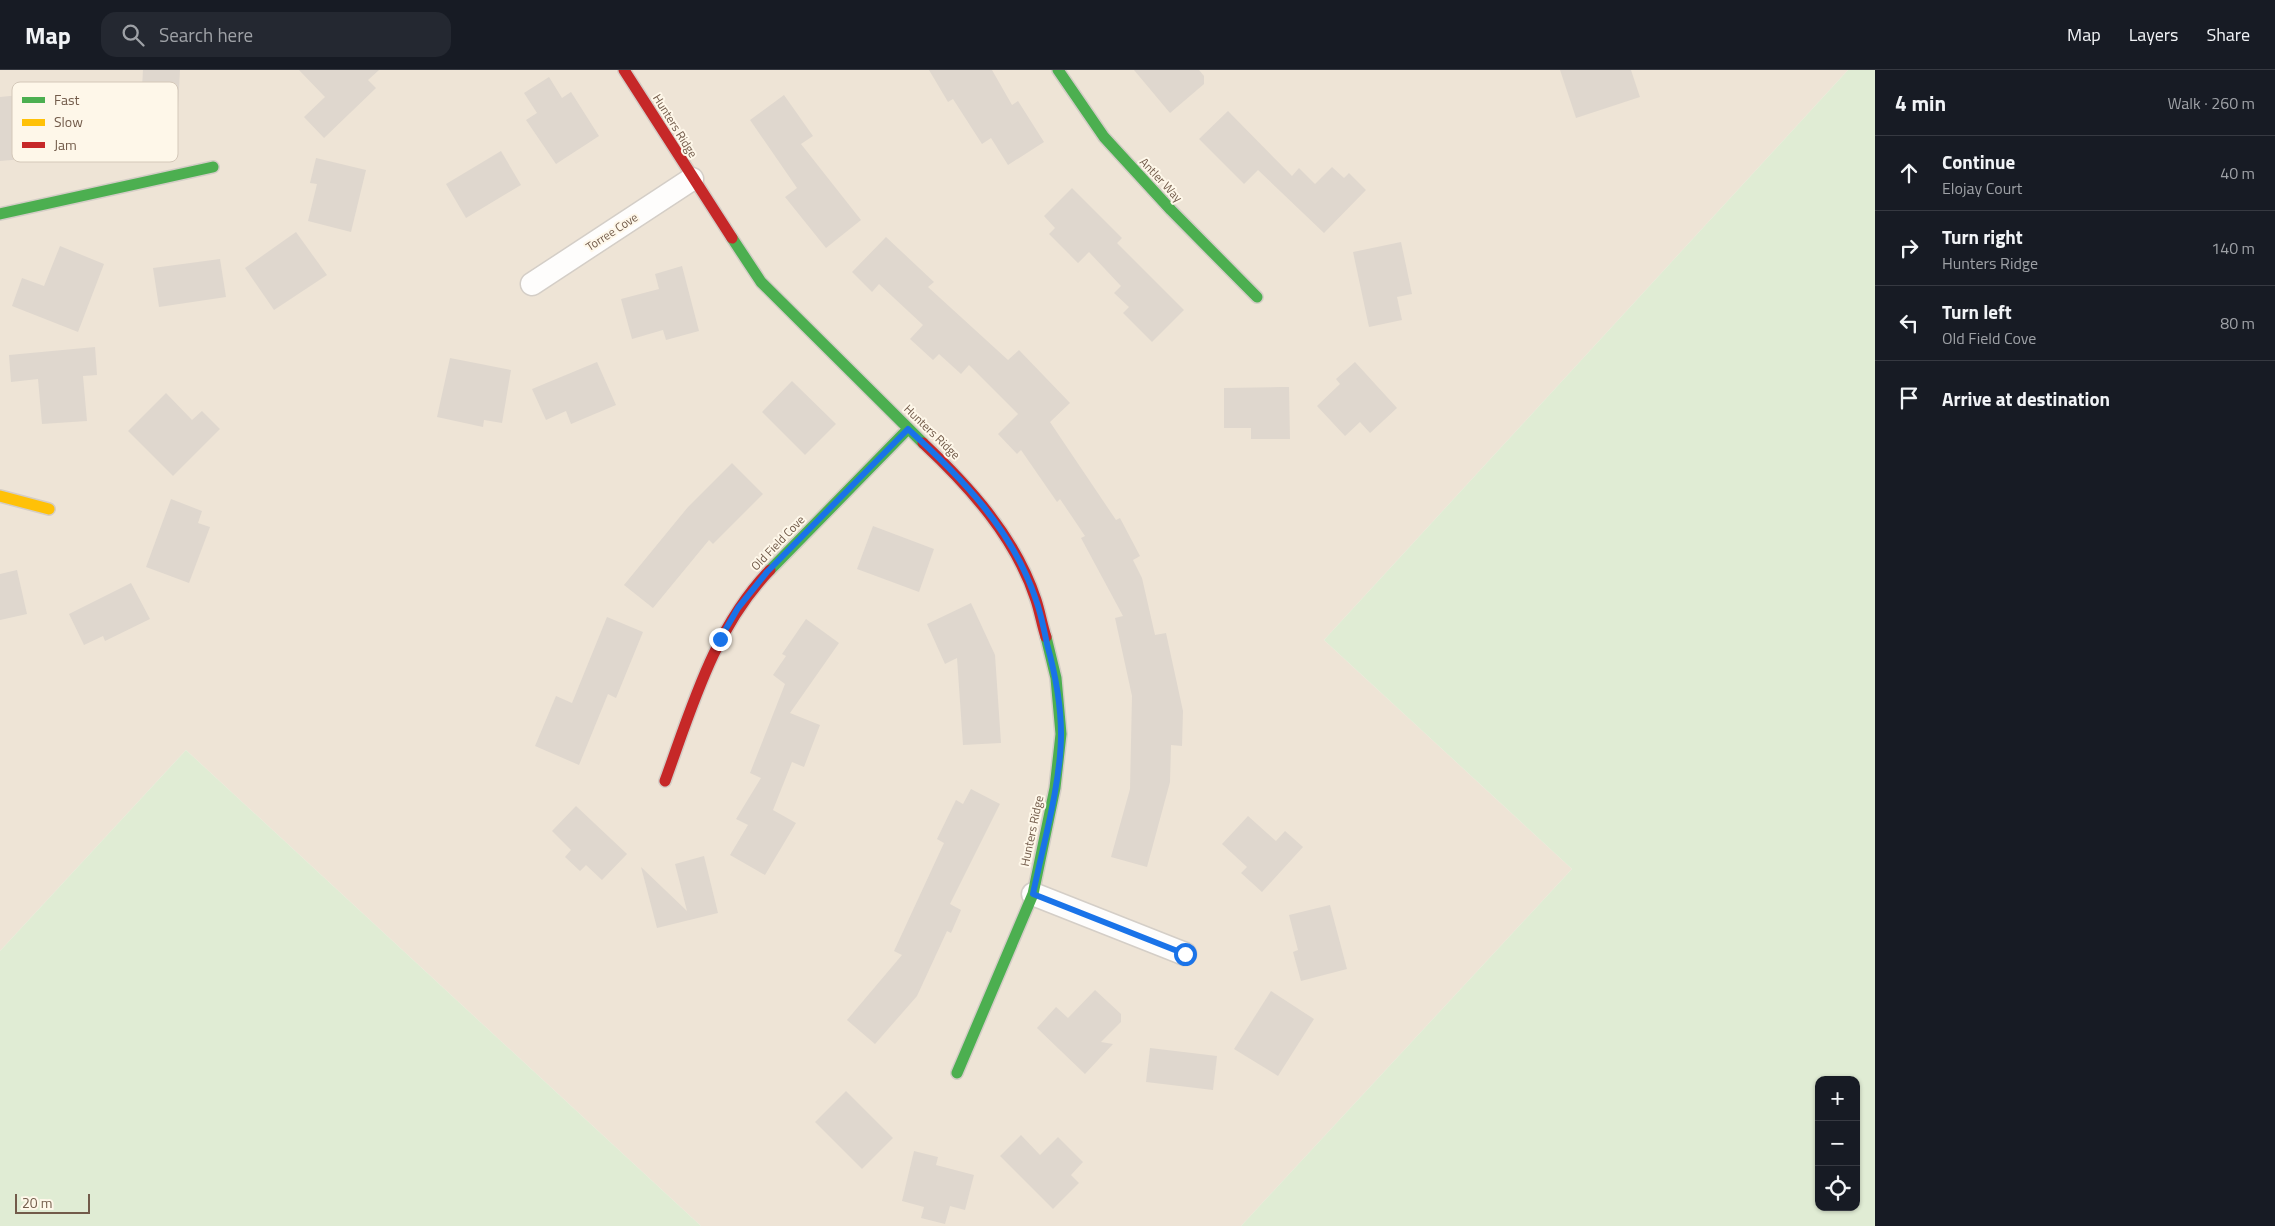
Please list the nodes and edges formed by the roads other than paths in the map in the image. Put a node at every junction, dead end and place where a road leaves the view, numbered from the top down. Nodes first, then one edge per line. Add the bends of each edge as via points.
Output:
1 (624, 70) edge
2 (1058, 70) edge
3 (213, 167) dead end
4 (692, 179) junction
5 (0, 214) edge
6 (532, 284) dead end
7 (1257, 297) dead end
8 (908, 429) junction
9 (0, 496) edge
10 (49, 509) dead end
11 (665, 781) dead end
12 (1033, 894) junction
13 (1185, 954) dead end
14 (957, 1073) dead end

1 - 4 street, Hunters Ridge
2 - 7 street, Antler Way via 1104,137 1170,210
3 - 5 street
4 - 6 street, Torree Cove
4 - 8 street, Hunters Ridge via 761,282
8 - 11 street, Old Field Cove via 767,572 738,608 701,683
8 - 12 street, Hunters Ridge via 984,506 1015,552 1036,599 1056,678 1061,734 1055,788
9 - 10 street
12 - 13 street
12 - 14 street, Hunters Ridge

